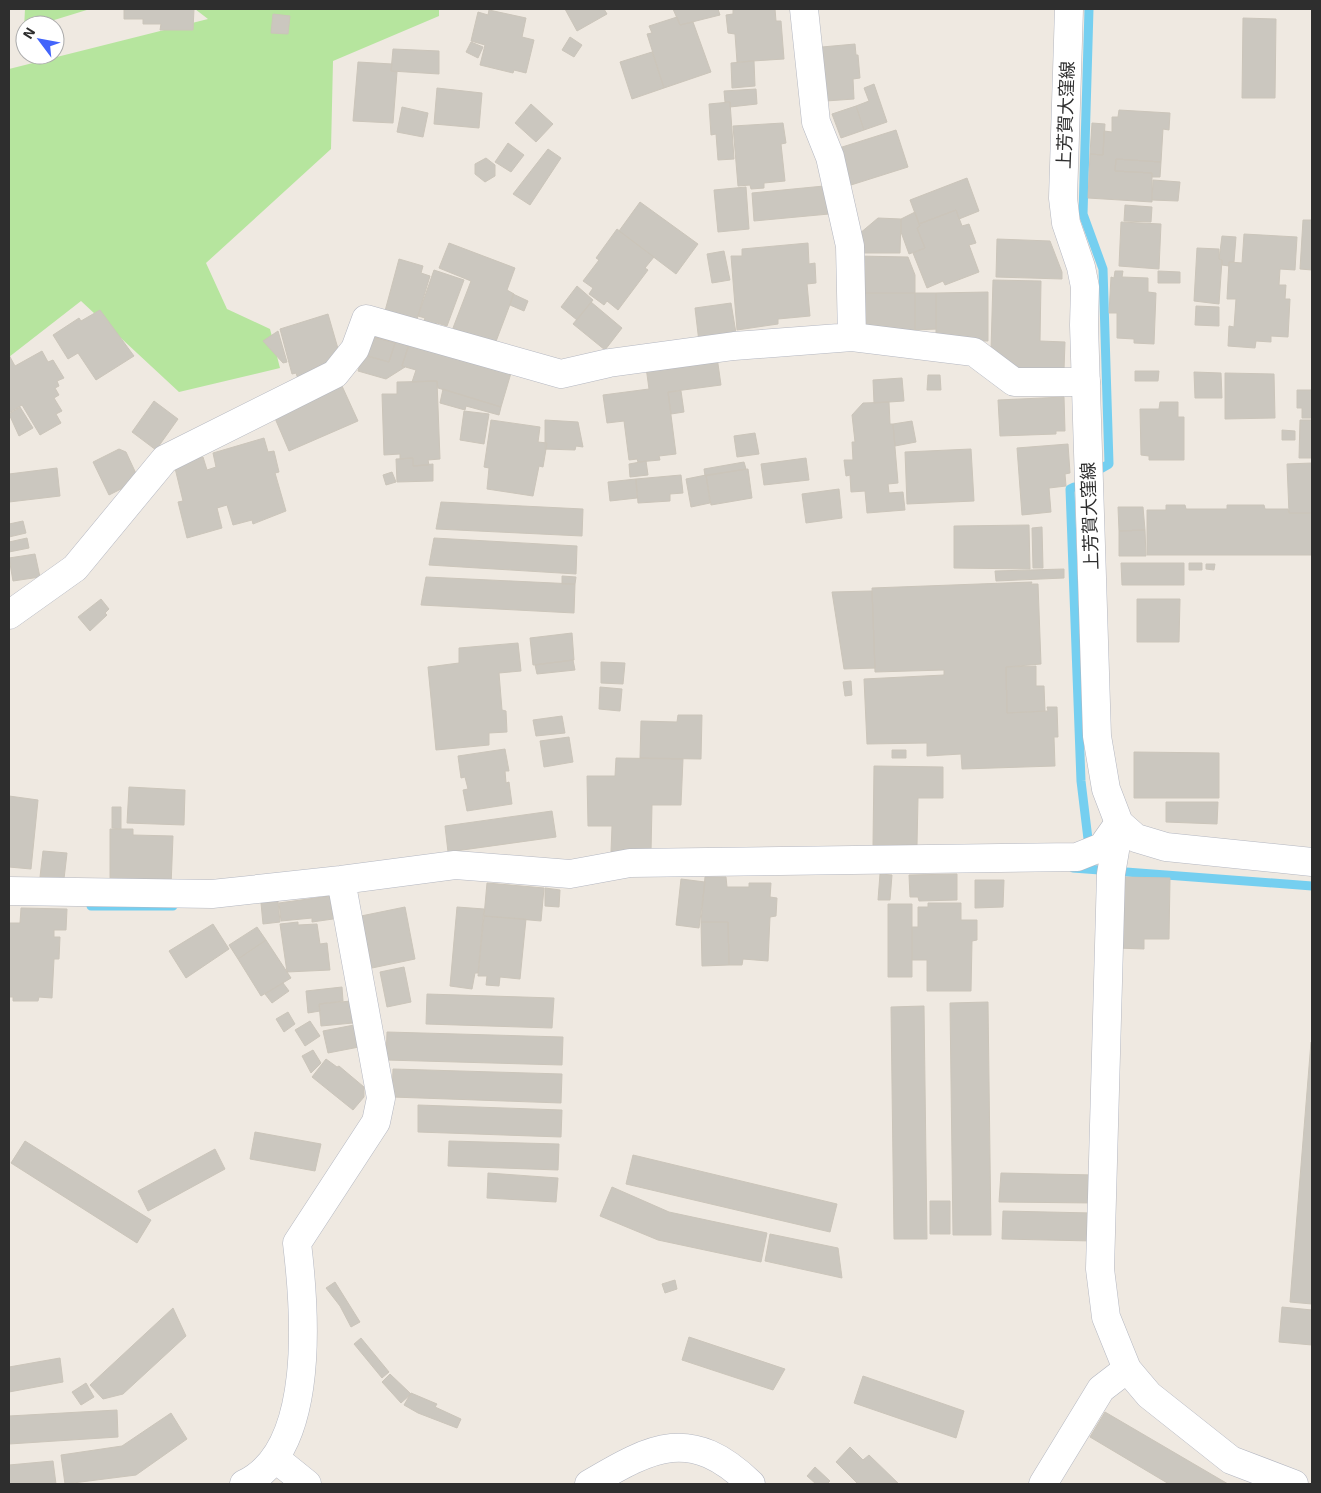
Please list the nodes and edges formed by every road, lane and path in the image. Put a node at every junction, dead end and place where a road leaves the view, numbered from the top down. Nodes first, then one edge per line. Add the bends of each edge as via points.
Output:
1 (804, 9) edge
2 (1070, 9) edge
3 (852, 337) junction
4 (1086, 382) junction
5 (9, 615) edge
6 (1119, 823) junction
7 (1312, 862) edge
8 (342, 887) junction
9 (9, 891) edge
10 (1127, 1369) junction
11 (276, 1459) junction
12 (244, 1484) edge
13 (307, 1484) edge
14 (589, 1484) edge
15 (751, 1484) edge
16 (1043, 1484) edge
17 (1294, 1484) edge

1 - 3 street via 816,122 830,157 850,246
2 - 4 street, 上芳賀大窪線 via 1063,198 1066,223 1085,287
3 - 4 street via 974,352 1014,382
3 - 5 street via 734,346 609,363 561,374 366,319 355,349 335,374 165,459 76,568
4 - 6 street, 上芳賀大窪線 via 1097,736 1106,789
6 - 7 street, 上芳賀大窪線 via 1136,838 1166,847
6 - 8 street via 1102,847 1077,857 630,863 570,874 456,864
6 - 10 street via 1112,870 1100,1269 1106,1318
8 - 9 street via 212,894
8 - 11 street via 381,1098 376,1122 297,1243 302,1278 303,1373 288,1437
10 - 16 street via 1101,1388
10 - 17 street via 1149,1395 1231,1460
11 - 12 street
11 - 13 street
14 - 15 street via 655,1450 682,1447 708,1453 733,1467

